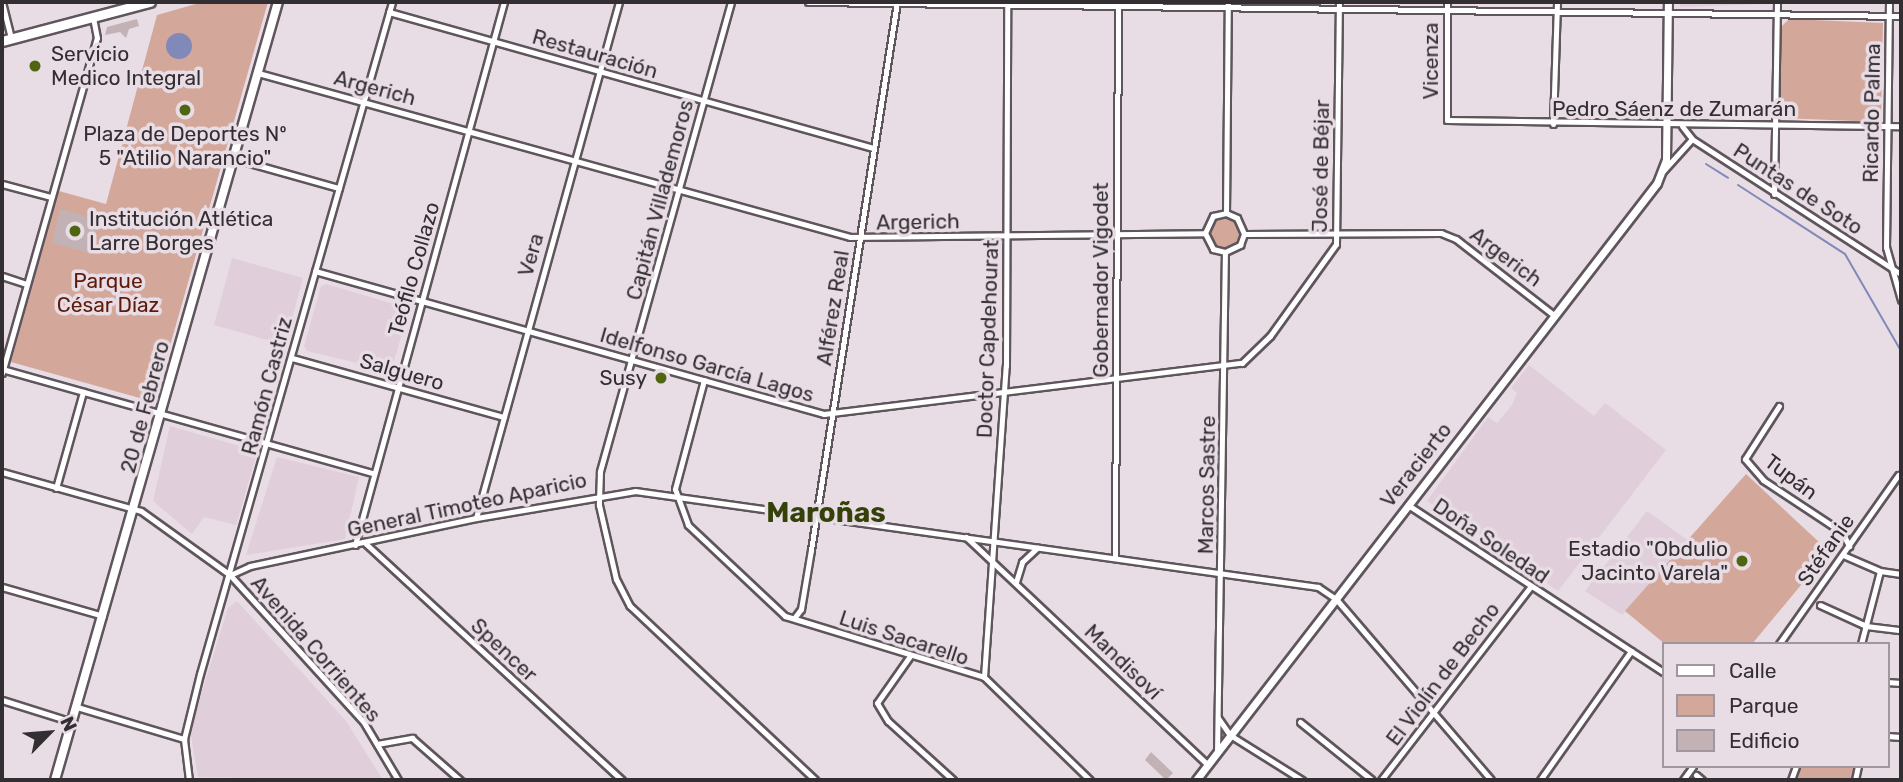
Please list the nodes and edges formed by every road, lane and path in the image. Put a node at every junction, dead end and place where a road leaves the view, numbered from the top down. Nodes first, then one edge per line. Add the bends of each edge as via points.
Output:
1 (2, 2) edge
2 (110, 2) edge
3 (150, 2) edge
4 (278, 2) edge
5 (392, 2) edge
6 (504, 2) edge
7 (619, 2) edge
8 (731, 2) edge
9 (807, 2) edge
10 (1228, 2) edge
11 (1339, 2) edge
12 (1447, 2) edge
13 (1558, 2) edge
14 (1668, 2) edge
15 (1777, 2) edge
16 (1889, 2) edge
17 (897, 3) edge
18 (1007, 4) edge
19 (1118, 5) edge
20 (1228, 10) junction
21 (1339, 11) junction
22 (113, 12) junction
23 (389, 12) junction
24 (1447, 12) junction
25 (1558, 15) junction
26 (1667, 15) junction
27 (1777, 15) junction
28 (1889, 16) junction
29 (1901, 16) edge
30 (93, 18) junction
31 (5, 39) edge
32 (492, 42) junction
33 (258, 72) junction
34 (599, 72) junction
35 (363, 101) junction
36 (703, 102) junction
37 (1447, 120) joint
38 (1553, 124) junction
39 (1778, 125) junction
40 (1665, 126) junction
41 (1682, 126) junction
42 (1888, 126) junction
43 (1901, 127) edge
44 (469, 130) junction
45 (1692, 139) junction
46 (873, 148) junction
47 (232, 158) junction
48 (575, 159) junction
49 (1663, 171) junction
50 (2, 184) edge
51 (339, 188) junction
52 (678, 189) junction
53 (1774, 194) junction
54 (51, 197) junction
55 (1226, 213) junction
56 (1336, 232) junction
57 (1205, 233) junction
58 (1116, 234) junction
59 (1244, 234) junction
60 (1007, 236) junction
61 (860, 239) junction
62 (1225, 252) junction
63 (1889, 266) junction
64 (315, 271) junction
65 (1901, 274) edge
66 (2, 276) edge
67 (27, 284) junction
68 (422, 299) junction
69 (1901, 300) edge
70 (1555, 316) junction
71 (527, 330) junction
72 (292, 358) junction
73 (632, 360) junction
74 (1224, 365) junction
75 (2, 371) edge
76 (1116, 379) junction
77 (704, 380) junction
78 (398, 387) junction
79 (1004, 391) junction
80 (83, 392) junction
81 (1779, 406) dead end
82 (161, 414) junction
83 (832, 414) junction
84 (504, 416) junction
85 (268, 443) junction
86 (2, 472) edge
87 (373, 473) junction
88 (1898, 475) dead end
89 (56, 488) junction
90 (598, 494) junction
91 (676, 496) junction
92 (1408, 505) junction
93 (135, 509) junction
94 (816, 516) junction
95 (476, 518) junction
96 (965, 537) junction
97 (994, 541) junction
98 (365, 543) junction
99 (355, 545) junction
100 (1850, 546) junction
101 (1037, 548) junction
102 (1843, 555) junction
103 (1115, 558) junction
104 (992, 561) junction
105 (1880, 571) junction
106 (1221, 573) junction
107 (1901, 573) edge
108 (230, 575) junction
109 (1016, 582) junction
110 (2, 587) edge
111 (1530, 587) junction
112 (1336, 599) junction
113 (1820, 605) dead end
114 (104, 616) junction
115 (794, 617) junction
116 (1866, 626) junction
117 (1901, 630) edge
118 (1780, 642) edge
119 (1862, 642) edge
120 (1631, 651) junction
121 (910, 656) junction
122 (1661, 671) edge
123 (984, 677) junction
124 (2, 700) edge
125 (77, 708) junction
126 (1433, 712) junction
127 (1217, 719) junction
128 (73, 722) junction
129 (1300, 722) dead end
130 (1230, 735) junction
131 (184, 739) junction
132 (377, 744) junction
133 (1217, 753) junction
134 (1208, 765) junction
135 (1796, 768) edge
136 (1385, 774) junction
137 (1696, 775) dead end
138 (55, 780) edge
139 (189, 780) edge
140 (398, 780) edge
141 (460, 780) edge
142 (622, 780) edge
143 (815, 780) edge
144 (953, 780) edge
145 (1090, 780) edge
146 (1196, 780) edge
147 (1302, 780) edge
148 (1373, 780) edge
149 (1381, 780) edge
150 (1391, 780) edge
151 (1491, 780) edge
152 (1540, 780) edge
153 (1702, 780) edge
154 (1791, 780) edge

1 - 31 street
2 - 22 street
3 - 22 main road
4 - 33 main road, 20 de Febrero
5 - 23 street, Ramón Castriz
6 - 32 street, Teófilo Collazo
7 - 34 street, Vera
8 - 36 street, Capitán Villademoros
9 - 17 street
10 - 20 street
11 - 21 street, José de Béjar
12 - 24 street, Vicenza
13 - 25 street
14 - 26 street
15 - 27 street
16 - 28 street, Ricardo Palma
17 - 18 street
17 - 46 street, Alférez Real
18 - 19 street
18 - 60 street, Doctor Capdehourat
19 - 20 street
19 - 58 street, Gobernador Vigodet
20 - 21 street
20 - 55 street
21 - 24 street
21 - 56 street, José de Béjar
22 - 30 main road
23 - 32 street, Restauración
23 - 35 street, Ramón Castriz
24 - 25 street
24 - 37 street, Vicenza
25 - 26 street
25 - 38 street
26 - 27 street
26 - 40 street
27 - 28 street
27 - 39 street
28 - 29 street
28 - 42 street, Ricardo Palma
30 - 31 main road
30 - 54 street via 97,38
32 - 34 street, Restauración
32 - 44 street, Teófilo Collazo
33 - 35 street, Argerich
33 - 47 main road, 20 de Febrero
34 - 36 street, Restauración
34 - 48 street, Vera
35 - 44 street, Argerich
35 - 51 street, Ramón Castriz
36 - 46 street, Restauración
36 - 52 street, Capitán Villademoros
37 - 38 street, Pedro Sáenz de Zumarán
38 - 40 street, Pedro Sáenz de Zumarán
39 - 41 street, Pedro Sáenz de Zumarán
39 - 42 street, Pedro Sáenz de Zumarán
39 - 53 street
40 - 41 street, Pedro Sáenz de Zumarán
40 - 49 street
41 - 45 street, Puntas de Soto
42 - 43 street, Pedro Sáenz de Zumarán
42 - 63 street, Ricardo Palma
44 - 48 street, Argerich
44 - 68 street, Teófilo Collazo
45 - 49 street, Veracierto
45 - 53 street, Puntas de Soto
46 - 61 street, Alférez Real
47 - 51 street
47 - 82 main road, 20 de Febrero
48 - 52 street, Argerich
48 - 71 street, Vera
49 - 70 street, Veracierto
50 - 54 street
51 - 64 street, Ramón Castriz
52 - 61 street, Argerich
52 - 73 street, Capitán Villademoros
53 - 63 street, Puntas de Soto
54 - 67 street
55 - 57 street via 1209,221
55 - 59 street via 1241,222
56 - 59 street, Argerich
56 - 70 street, Argerich via 1450,236
56 - 74 street, José de Béjar via 1333,253 1270,336 1248,360
57 - 58 street, Argerich
57 - 62 street via 1213,249
58 - 60 street, Argerich
58 - 76 street, Gobernador Vigodet
59 - 62 street via 1240,245
60 - 61 street, Argerich
60 - 79 street, Doctor Capdehourat
61 - 83 street, Alférez Real
62 - 74 street, Marcos Sastre
63 - 65 street, Puntas de Soto
63 - 69 street, Ricardo Palma
64 - 68 street, Idelfonso García Lagos
64 - 72 street, Ramón Castriz
66 - 67 street
67 - 75 street
68 - 71 street, Idelfonso García Lagos
68 - 78 street, Teófilo Collazo
70 - 92 street, Veracierto
71 - 73 street, Idelfonso García Lagos
71 - 84 street, Vera
72 - 78 street, Salguero
72 - 85 street, Ramón Castriz
73 - 77 street, Idelfonso García Lagos
73 - 90 street, Capitán Villademoros
74 - 76 street, Idelfonso García Lagos
74 - 106 street, Marcos Sastre
75 - 80 street
76 - 79 street, Idelfonso García Lagos
76 - 103 street, Gobernador Vigodet
77 - 83 street, Idelfonso García Lagos
77 - 91 street
78 - 84 street, Salguero
78 - 87 street, Teófilo Collazo
79 - 83 street, Idelfonso García Lagos
79 - 97 street, Doctor Capdehourat
80 - 82 street
80 - 89 street
81 - 100 street, Tupán via 1745,459 1763,480 1842,532
82 - 85 street
82 - 93 main road, 20 de Febrero
83 - 94 street, Alférez Real
84 - 95 street, Vera
85 - 87 street
85 - 108 street, Ramón Castriz
86 - 89 street
87 - 99 street, Teófilo Collazo
88 - 100 street, Stéfanie
89 - 93 street
90 - 91 street, General Timoteo Aparicio
90 - 95 street, General Timoteo Aparicio
90 - 143 street, Capitán Villademoros via 611,563 630,606
91 - 94 street, General Timoteo Aparicio
91 - 115 street, Luis Sacarello via 688,525 781,614
92 - 111 street, Doña Soledad
92 - 112 street, Veracierto
93 - 108 street
93 - 114 main road, 20 de Febrero
94 - 96 street, General Timoteo Aparicio
94 - 115 street, Alférez Real via 801,609
95 - 98 street, General Timoteo Aparicio
96 - 97 street, General Timoteo Aparicio
96 - 104 street
97 - 101 street, General Timoteo Aparicio
97 - 104 street, Doctor Capdehourat
98 - 99 street, General Timoteo Aparicio
98 - 142 street, Spencer
99 - 108 street, General Timoteo Aparicio
100 - 102 street, Stéfanie
101 - 103 street, General Timoteo Aparicio
101 - 109 street via 1022,562
102 - 105 street
102 - 118 street, Stéfanie
103 - 106 street, General Timoteo Aparicio
104 - 109 street, Mandisoví
104 - 123 street, Doctor Capdehourat
105 - 107 street
105 - 116 street
106 - 112 street, General Timoteo Aparicio via 1318,587
106 - 127 street, Marcos Sastre
108 - 131 street, Ramón Castriz
108 - 132 street, Avenida Corrientes via 358,716
109 - 134 street, Mandisoví
110 - 114 street
111 - 120 street, Doña Soledad
111 - 126 street, El Violín de Becho
112 - 126 street
112 - 130 street, Veracierto
113 - 116 street
114 - 125 main road, 20 de Febrero
115 - 121 street, Luis Sacarello
116 - 117 street
116 - 119 street
120 - 122 street, Doña Soledad
120 - 152 street
121 - 123 street, Luis Sacarello
121 - 144 street via 877,703 888,722
123 - 145 street, Luis Sacarello
124 - 128 street
125 - 128 main road, 20 de Febrero
125 - 131 street
126 - 136 street, El Violín de Becho
126 - 151 street
127 - 130 street
127 - 133 street, Marcos Sastre
128 - 138 main road, 20 de Febrero
129 - 148 street
130 - 133 street, Veracierto
130 - 147 street
131 - 139 street, Ramón Castriz
132 - 140 street, Avenida Corrientes
132 - 141 street via 412,738
133 - 134 street, Veracierto
134 - 146 street, Veracierto
135 - 154 street
136 - 149 street, El Violín de Becho
136 - 150 street
137 - 153 street

